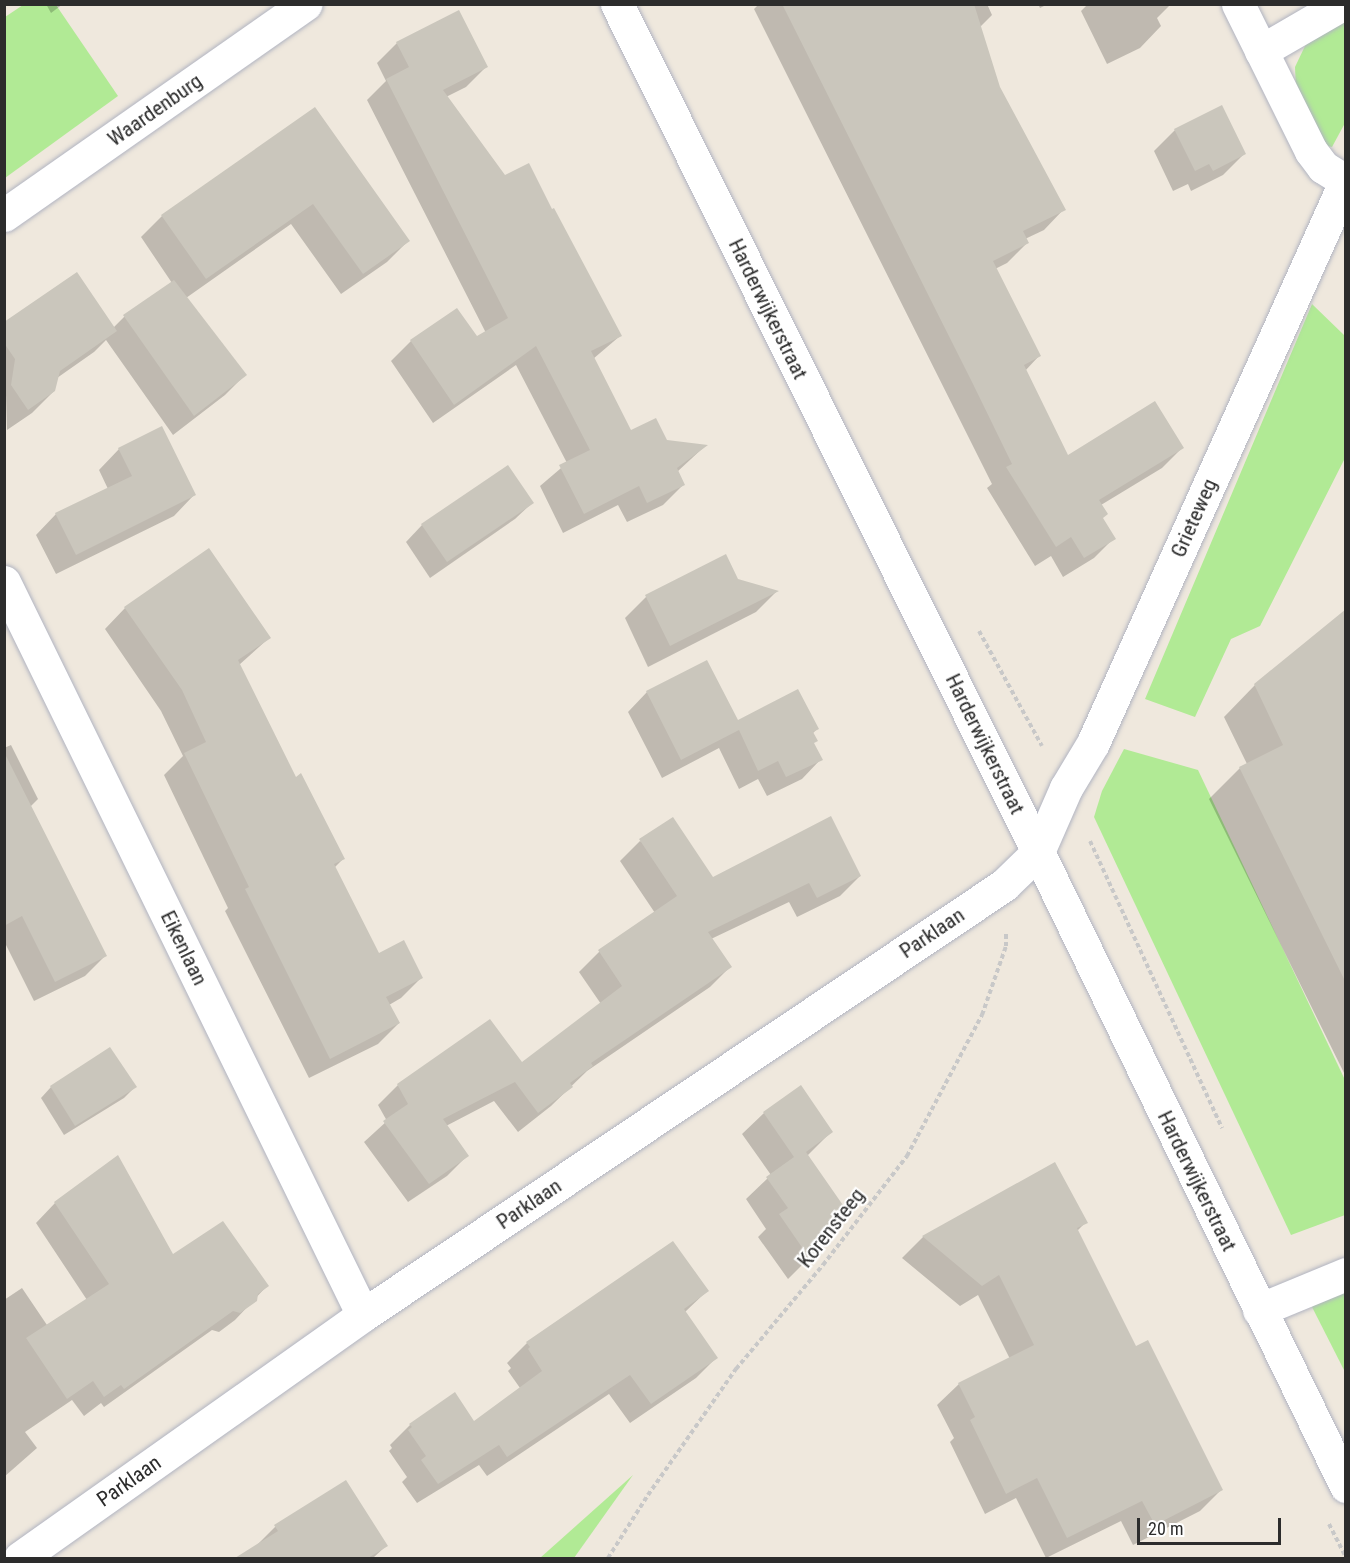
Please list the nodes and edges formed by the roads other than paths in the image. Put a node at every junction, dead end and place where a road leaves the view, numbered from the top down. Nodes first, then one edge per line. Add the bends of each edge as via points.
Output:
1 (304, 4) edge
2 (617, 4) edge
3 (1238, 4) edge
4 (1342, 4) edge
5 (1261, 51) junction
6 (1345, 181) edge
7 (4, 214) edge
8 (4, 582) edge
9 (1038, 852) junction
10 (1346, 1274) edge
11 (1259, 1310) junction
12 (363, 1315) junction
13 (1346, 1486) edge
14 (20, 1558) edge

1 - 7 street, Waardenburg
2 - 9 street, Harderwijkerstraat
3 - 5 street, Grieteweg
4 - 5 street
5 - 6 street, Grieteweg via 1311,151 1323,167
6 - 9 street, Grieteweg via 1093,743 1066,788
8 - 12 street, Eikenlaan
9 - 11 street, Harderwijkerstraat
9 - 12 street, Parklaan via 1004,885
10 - 11 street
11 - 13 street, Harderwijkerstraat
12 - 14 street, Parklaan

